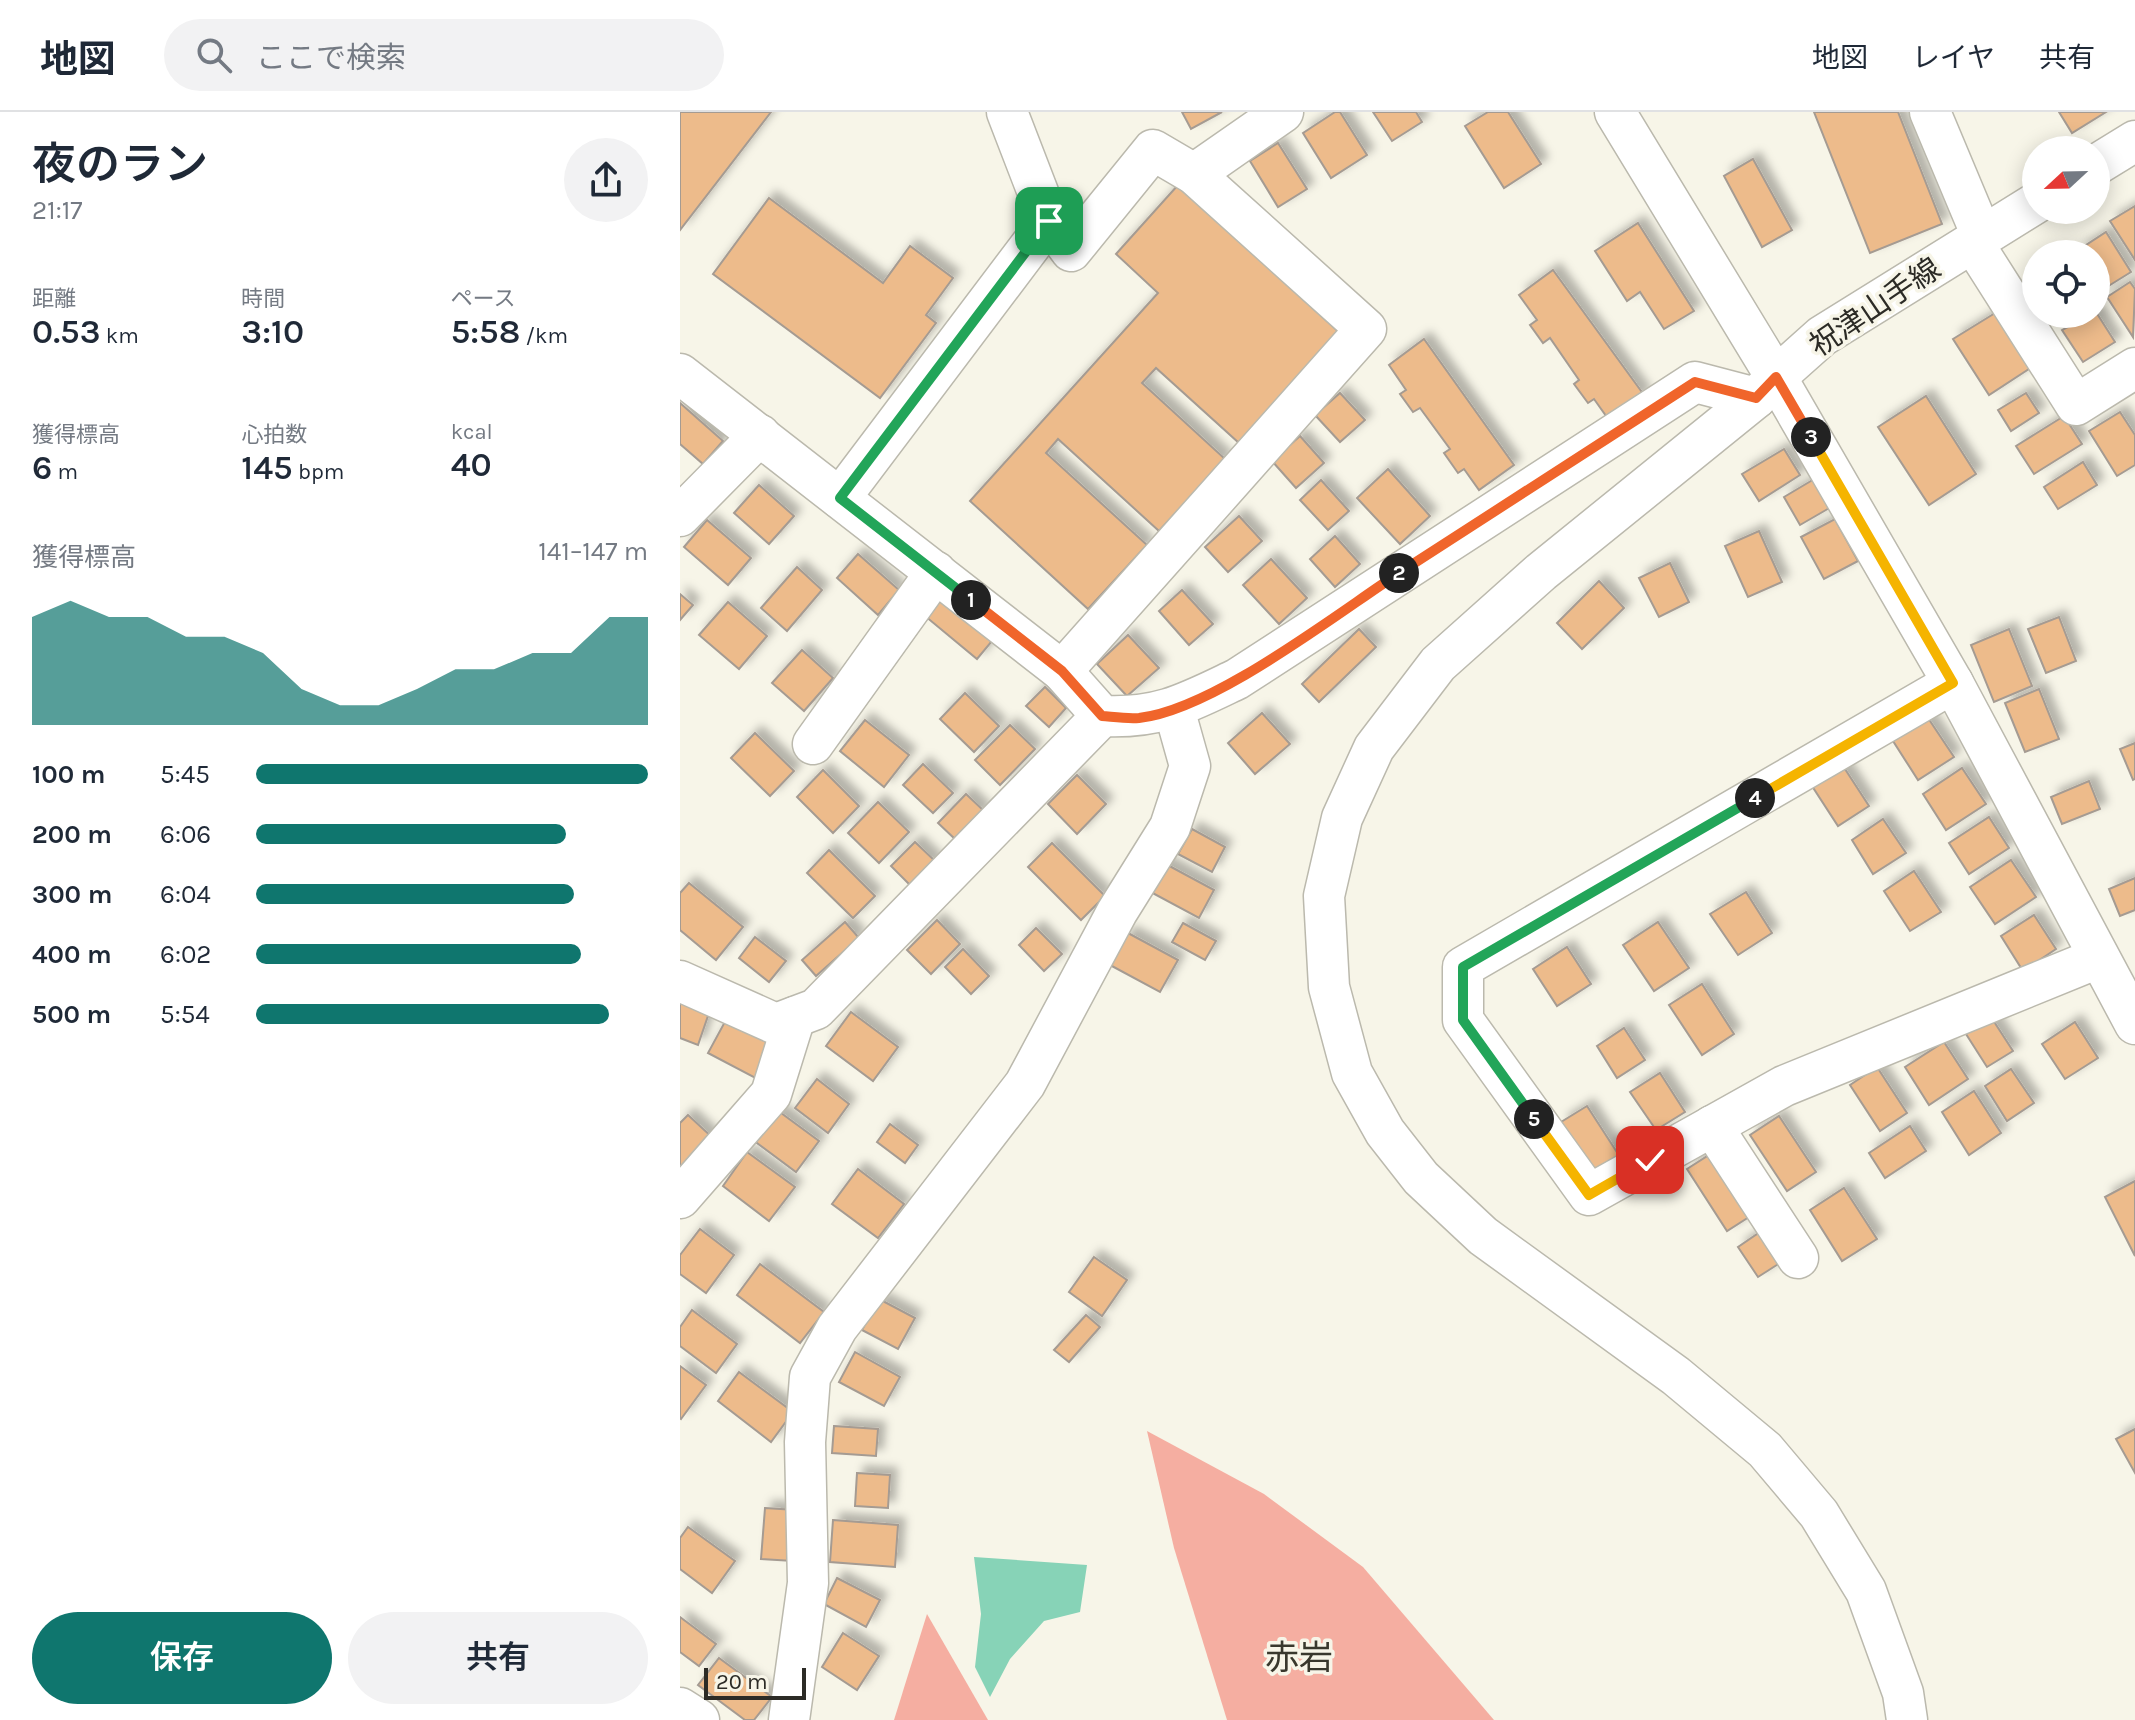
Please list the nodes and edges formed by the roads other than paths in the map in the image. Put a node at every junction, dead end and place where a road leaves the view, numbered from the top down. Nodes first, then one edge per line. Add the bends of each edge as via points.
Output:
1 (1007, 112) edge
2 (1283, 112) edge
3 (1615, 112) edge
4 (1930, 112) edge
5 (2135, 141) edge
6 (2110, 156) edge
7 (1194, 174) junction
8 (2022, 212) edge
9 (1049, 221) junction
10 (1977, 240) junction
11 (2135, 368) edge
12 (680, 374) edge
13 (1766, 388) junction
14 (760, 435) junction
15 (840, 498) junction
16 (686, 500) edge
17 (936, 572) junction
18 (1062, 671) junction
19 (1953, 683) junction
20 (1174, 709) junction
21 (1102, 716) junction
22 (813, 744) dead end
23 (2098, 958) junction
24 (680, 981) edge
25 (2130, 1005) edge
26 (795, 1017) junction
27 (1712, 1126) junction
28 (680, 1198) edge
29 (1798, 1258) dead end
30 (789, 1720) edge
31 (1907, 1720) edge

1 - 9 street
2 - 7 street
3 - 13 street
4 - 10 street
5 - 6 street
7 - 9 street via 1153,150 1071,251
7 - 18 street via 1366,329
8 - 10 street, 祝津山手線
9 - 15 street
10 - 11 street via 2076,405
10 - 13 street, 祝津山手線 via 1822,336
12 - 14 street
13 - 19 street
13 - 20 street via 1695,382 1237,679
13 - 31 street, 祝津山手線 via 1541,572 1438,664 1374,748 1342,818 1324,896 1329,987 1352,1073 1385,1132 1421,1178 1483,1236 1743,1431 1819,1514 1866,1591 1903,1693
14 - 15 street
14 - 16 street
15 - 17 street
17 - 18 street
17 - 22 street
18 - 21 street
19 - 23 street
19 - 27 street via 1463,967 1463,1020 1589,1195
20 - 21 street via 1139,718
20 - 30 street via 1190,766 1170,827 1117,912 1025,1084 837,1328 810,1377 805,1442 808,1583
21 - 26 street via 816,1009
23 - 25 street
23 - 27 street via 1784,1086
24 - 26 street via 776,1024
26 - 28 street via 771,1094
27 - 29 street

